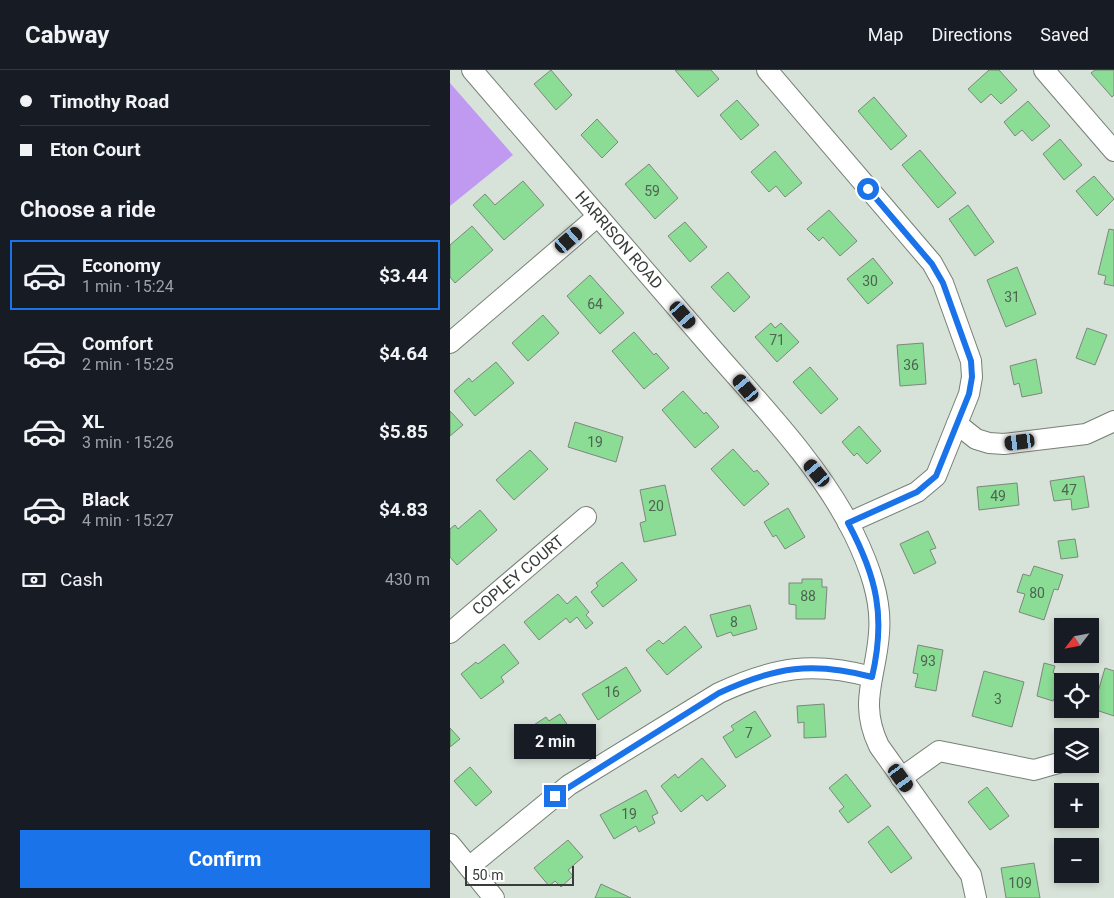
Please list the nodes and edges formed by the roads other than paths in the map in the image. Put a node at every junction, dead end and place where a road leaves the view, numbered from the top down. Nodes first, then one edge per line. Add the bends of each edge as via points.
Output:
1 (472, 70) edge
2 (767, 70) edge
3 (1044, 70) edge
4 (1114, 151) edge
5 (598, 216) junction
6 (450, 343) edge
7 (1114, 421) edge
8 (957, 424) junction
9 (586, 517) dead end
10 (848, 523) junction
11 (450, 633) edge
12 (872, 677) junction
13 (1054, 764) edge
14 (901, 778) junction
15 (450, 844) edge
16 (469, 867) junction
17 (494, 898) edge
18 (976, 898) edge

1 - 5 street, HARRISON ROAD
2 - 8 street via 932,264 943,283 971,361 969,394
3 - 4 street
5 - 6 street
5 - 10 street, HARRISON ROAD via 817,473
7 - 8 street via 1086,434 1004,444 976,439
8 - 10 street via 936,476 929,483 917,492
9 - 11 street, COPLEY COURT
10 - 12 street, HARRISON ROAD via 864,558 879,607
12 - 14 street, HARRISON ROAD via 869,719 879,746
12 - 16 street via 843,669 794,669 744,682 719,693 569,785
13 - 14 street via 1034,770 938,751
14 - 18 street via 971,875
15 - 16 street
16 - 17 street

